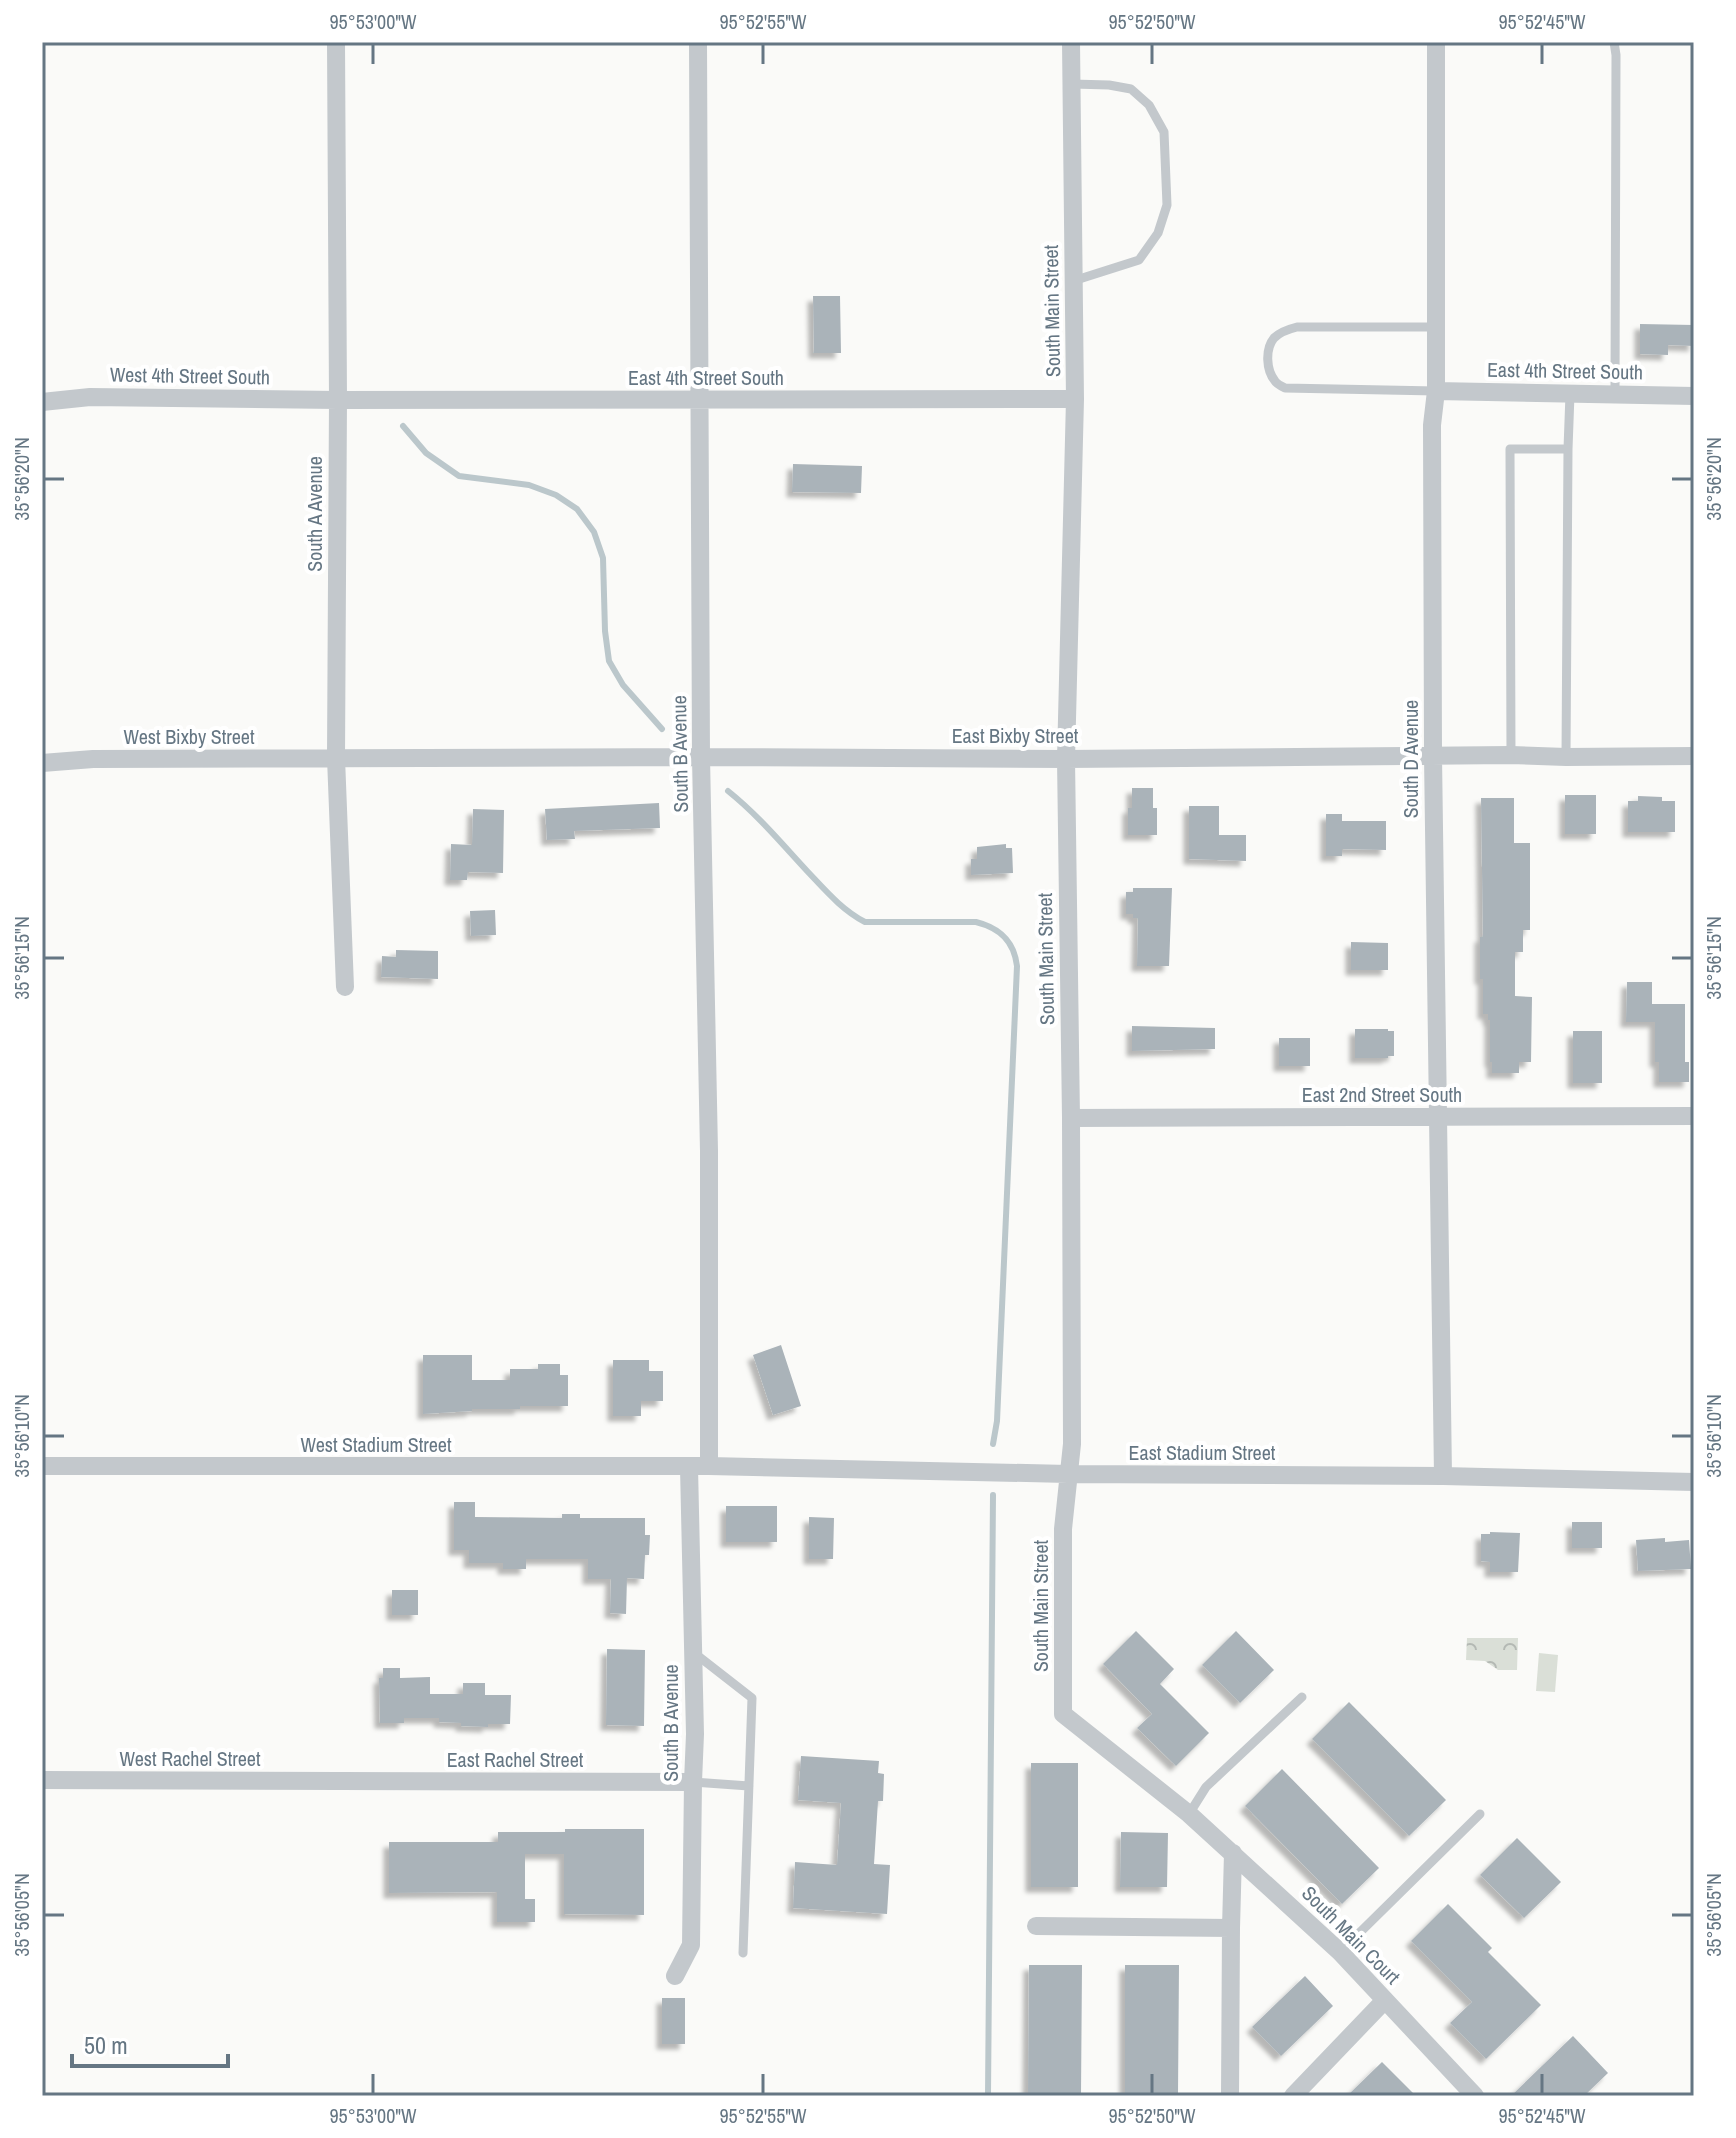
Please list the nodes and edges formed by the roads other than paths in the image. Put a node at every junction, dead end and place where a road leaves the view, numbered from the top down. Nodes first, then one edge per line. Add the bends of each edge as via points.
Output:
1 (336, 42) edge
2 (698, 42) edge
3 (1071, 42) edge
4 (1436, 42) edge
5 (1614, 42) edge
6 (1072, 84) junction
7 (1073, 281) junction
8 (1435, 327) junction
9 (1436, 391) junction
10 (1570, 394) junction
11 (1615, 394) junction
12 (1694, 396) edge
13 (1075, 399) junction
14 (338, 400) junction
15 (699, 400) junction
16 (42, 402) edge
17 (1568, 449) junction
18 (1511, 755) junction
19 (1433, 756) junction
20 (1694, 756) edge
21 (701, 757) junction
22 (1566, 757) junction
23 (336, 758) junction
24 (1066, 759) junction
25 (42, 763) edge
26 (345, 987) dead end
27 (1694, 1116) edge
28 (1438, 1117) junction
29 (1071, 1118) junction
30 (42, 1466) edge
31 (709, 1466) junction
32 (689, 1467) junction
33 (1068, 1474) junction
34 (1443, 1476) junction
35 (1694, 1482) edge
36 (693, 1652) junction
37 (1302, 1697) dead end
38 (42, 1780) edge
39 (338, 1781) joint
40 (693, 1782) junction
41 (749, 1786) junction
42 (1189, 1814) junction
43 (1480, 1814) dead end
44 (1233, 1853) junction
45 (1036, 1926) dead end
46 (1231, 1928) junction
47 (1340, 1952) junction
48 (743, 1953) dead end
49 (675, 1976) dead end
50 (1385, 2000) junction
51 (1230, 2096) edge
52 (1293, 2096) edge
53 (1475, 2096) edge

1 - 14 street, South A Avenue
2 - 15 street, South B Avenue
3 - 6 street, South Main Street
4 - 8 street, South D Avenue
5 - 11 lane
6 - 7 street, South Main Street
6 - 7 lane via 1131,89 1149,105 1164,132 1167,205 1158,233 1139,260
7 - 13 street, South Main Street
8 - 9 street, South D Avenue
8 - 9 lane via 1297,327 1275,337 1268,358 1275,382 1285,388
9 - 10 street, East 4th Street South
9 - 19 street, South D Avenue
10 - 11 street, East 4th Street South
10 - 17 lane
11 - 12 street, East 4th Street South
13 - 15 street, East 4th Street South
13 - 24 street, South Main Street
14 - 15 street, East 4th Street South
14 - 16 street, West 4th Street South via 90,397
14 - 23 street, South A Avenue
15 - 21 street, South B Avenue
17 - 18 lane via 1510,449
17 - 22 lane
18 - 19 street, East Bixby Street
18 - 22 street, East Bixby Street
19 - 24 street, East Bixby Street
19 - 28 street, South D Avenue
20 - 22 street, East Bixby Street
21 - 23 street, East Bixby Street
21 - 24 street, East Bixby Street
21 - 31 street, South B Avenue
23 - 25 street, West Bixby Street
23 - 26 street, South A Avenue
24 - 29 street, South Main Street
27 - 28 street, East 2nd Street South
28 - 29 street, East 2nd Street South
28 - 34 street, South D Avenue
29 - 33 street, South Main Street
30 - 32 street, West Stadium Street
31 - 32 street, West Stadium Street
31 - 33 street, East Stadium Street
32 - 36 street, South B Avenue
33 - 34 street, East Stadium Street
33 - 42 street, South Main Street via 1063,1714
34 - 35 street, East Stadium Street
36 - 40 street, South B Avenue
36 - 41 lane via 752,1698
37 - 42 lane via 1206,1787
38 - 39 street, West Rachel Street
39 - 40 street, East Rachel Street
40 - 41 lane
40 - 49 street, South B Avenue via 691,1945
41 - 48 lane
42 - 44 street, South Main Court
43 - 47 lane
44 - 46 street
44 - 47 street, South Main Court
45 - 46 street
46 - 51 street
47 - 50 street, South Main Court
50 - 52 street
50 - 53 street, South Main Court

